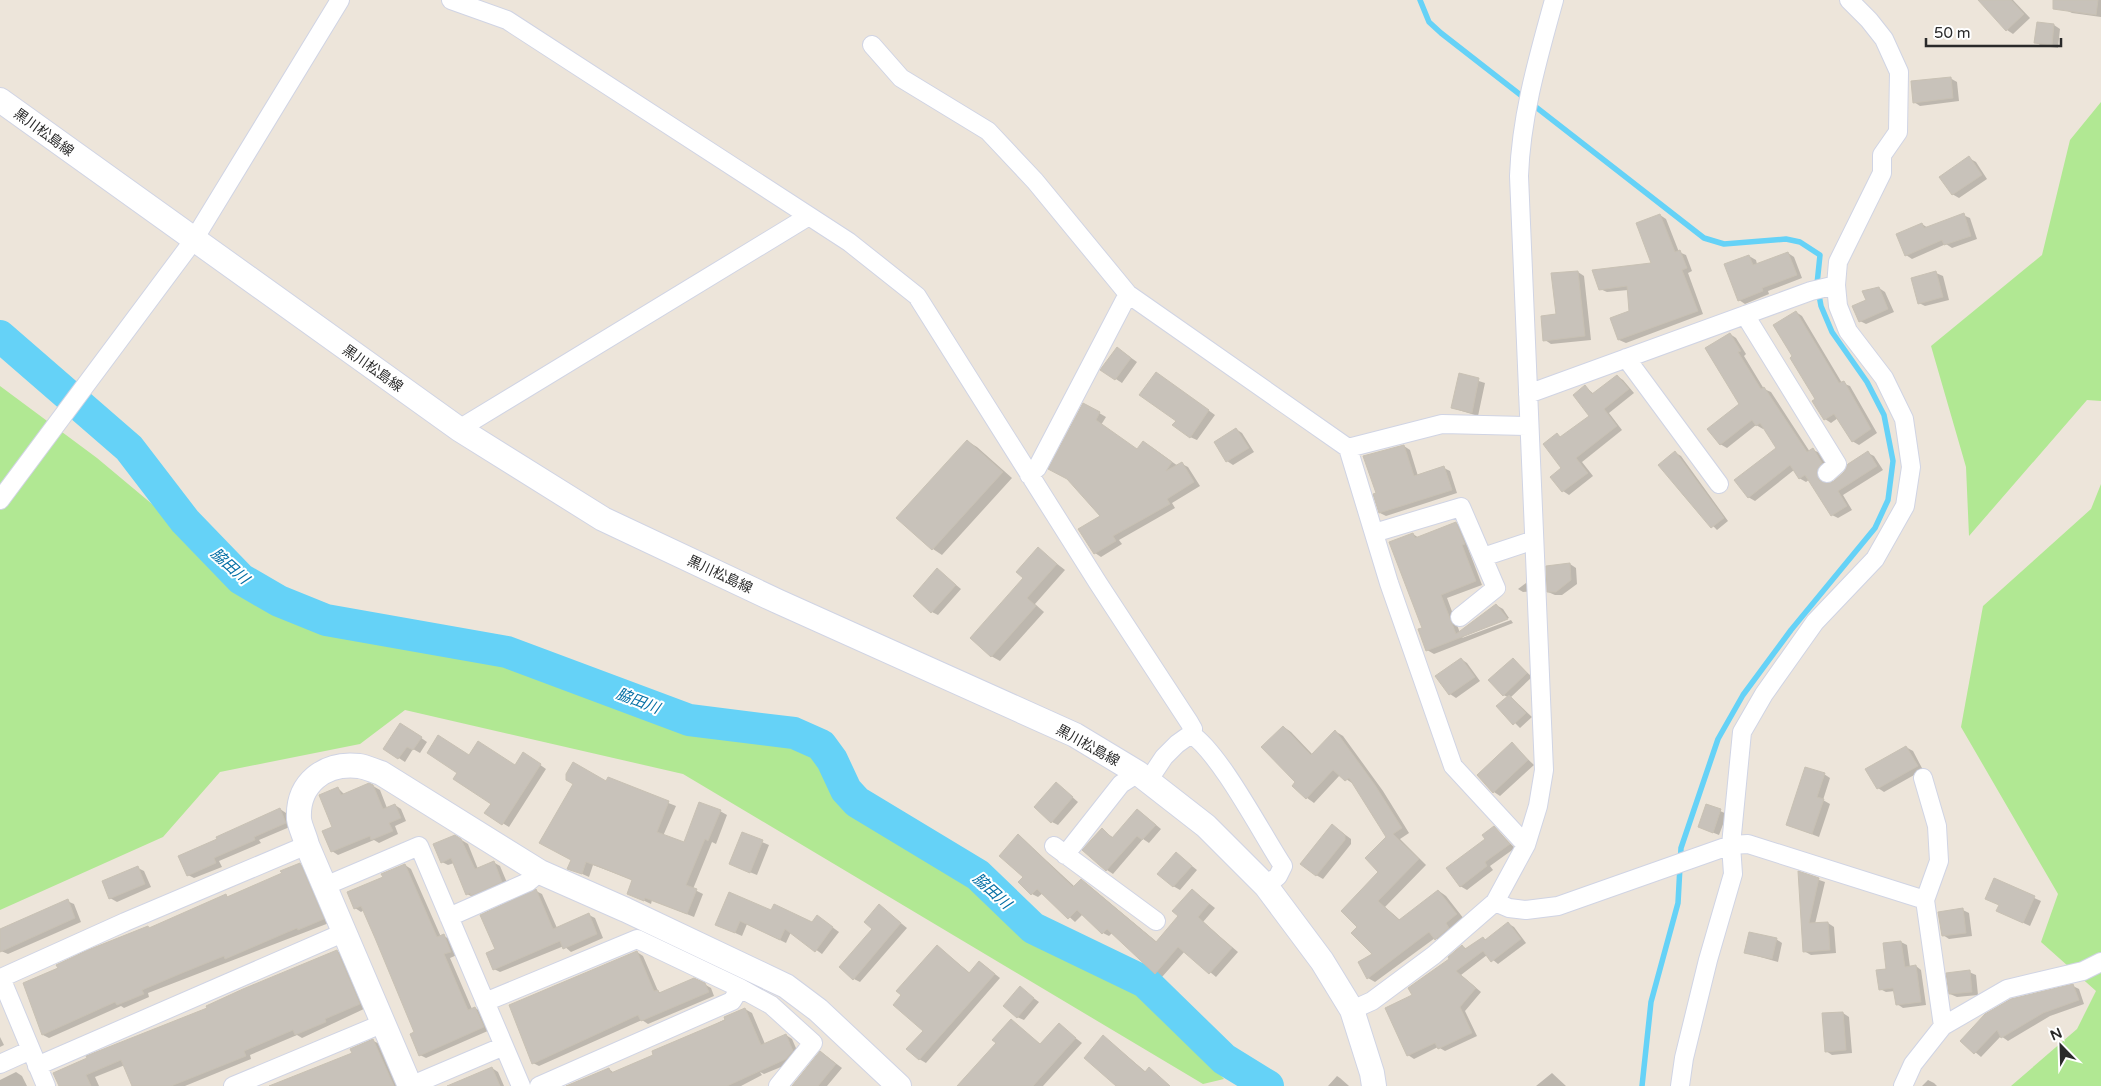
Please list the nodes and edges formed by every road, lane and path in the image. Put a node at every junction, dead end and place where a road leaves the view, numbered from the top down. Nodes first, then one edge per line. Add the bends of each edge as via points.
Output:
1 (340, 0) edge
2 (451, 0) edge
3 (1554, 0) edge
4 (1849, 0) edge
5 (872, 45) dead end
6 (0, 100) edge
7 (808, 216) junction
8 (194, 241) junction
9 (1836, 285) junction
10 (1128, 294) junction
11 (1745, 315) junction
12 (1626, 358) junction
13 (1528, 394) junction
14 (1529, 426) junction
15 (459, 429) junction
16 (1348, 448) junction
17 (1826, 473) dead end
18 (1030, 475) junction
19 (1719, 484) dead end
20 (0, 500) edge
21 (1374, 533) junction
22 (1534, 540) junction
23 (1483, 557) junction
24 (1460, 617) dead end
25 (1191, 734) junction
26 (1143, 777) junction
27 (1922, 778) dead end
28 (308, 844) junction
29 (1526, 845) junction
30 (1731, 845) junction
31 (540, 872) junction
32 (325, 886) junction
33 (1266, 886) junction
34 (1926, 900) junction
35 (1495, 902) junction
36 (449, 917) junction
37 (1156, 921) dead end
38 (345, 932) junction
39 (2101, 962) edge
40 (740, 988) junction
41 (485, 1002) junction
42 (1352, 1010) junction
43 (384, 1023) junction
44 (1943, 1026) junction
45 (504, 1046) junction
46 (34, 1058) junction
47 (0, 1064) edge
48 (893, 1084) edge
49 (46, 1086) edge
50 (233, 1086) edge
51 (410, 1086) edge
52 (521, 1086) edge
53 (539, 1086) edge
54 (778, 1086) edge
55 (1374, 1086) edge
56 (1680, 1086) edge
57 (1903, 1086) edge

1 - 8 street
2 - 7 street via 507,20
3 - 13 street via 1520,144 1518,176
4 - 9 street via 1884,39 1899,72 1898,132 1882,155 1882,173 1838,262
5 - 10 street via 901,78 988,131 1035,181
6 - 8 main road, 黒川松島線
7 - 15 street
7 - 18 street via 849,242 917,296
8 - 15 main road, 黒川松島線
8 - 20 street
9 - 11 street
9 - 30 street via 1838,306 1848,331 1884,378 1904,419 1911,466 1905,506 1875,559 1815,622 1764,694 1742,732
10 - 16 street
10 - 18 street via 1064,420
11 - 12 street
11 - 17 street via 1837,464
12 - 13 street
12 - 19 street
13 - 14 street
14 - 16 street via 1442,424
14 - 22 street
15 - 26 main road, 黒川松島線 via 603,519 1075,735
16 - 21 street
18 - 25 street via 1190,722
21 - 23 street via 1461,507
21 - 29 street via 1453,766
22 - 23 street
22 - 29 street via 1544,770 1538,806
23 - 24 street via 1496,588
25 - 26 street
25 - 33 street via 1200,740 1223,770 1283,866 1278,876
26 - 33 main road, 黒川松島線 via 1206,826
26 - 37 street via 1121,784 1060,851
27 - 34 street via 1937,826 1939,861
28 - 31 main road via 299,820 300,802 306,785 338,766 360,766 416,792
28 - 32 main road
28 - 46 street via 1,978
29 - 35 street
30 - 34 street via 1748,844
30 - 35 street via 1558,906 1526,910
30 - 56 street via 1733,874 1708,960
31 - 36 street via 528,882
31 - 48 main road via 786,986 818,1010
32 - 36 street via 419,846
32 - 38 main road
33 - 42 main road, 黒川松島線 via 1322,961
34 - 44 street
35 - 42 street via 1434,955 1372,1000
36 - 41 street
38 - 43 main road
38 - 46 street
39 - 44 street via 2083,971 2007,989
40 - 41 street via 637,939
40 - 53 street via 732,1001
40 - 54 street via 772,1005 813,1043
41 - 45 street
42 - 55 main road, 黒川松島線
43 - 50 street
43 - 51 main road
44 - 57 street via 1913,1064
45 - 51 street
45 - 52 street
46 - 47 street
46 - 49 street

